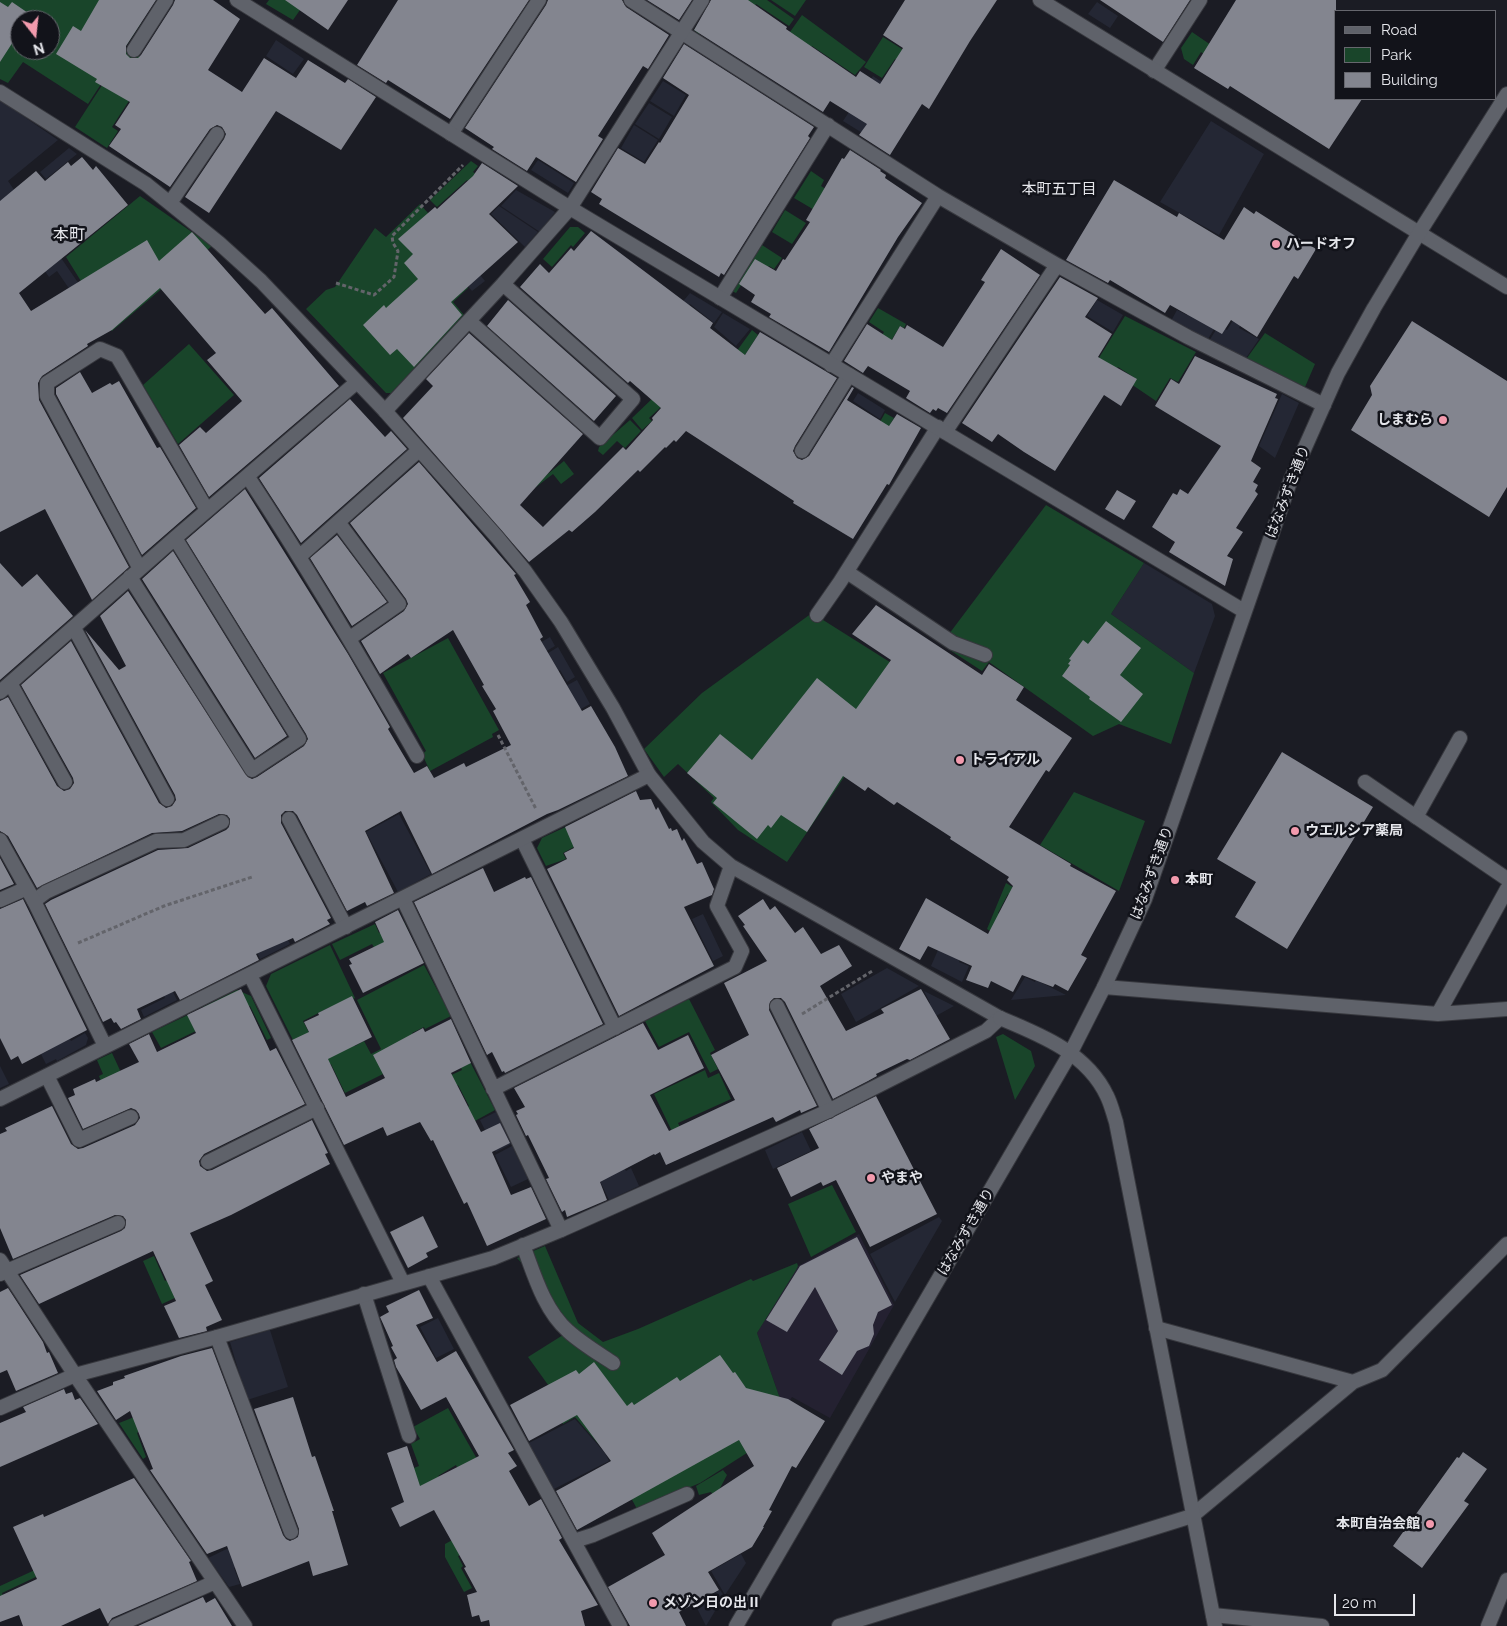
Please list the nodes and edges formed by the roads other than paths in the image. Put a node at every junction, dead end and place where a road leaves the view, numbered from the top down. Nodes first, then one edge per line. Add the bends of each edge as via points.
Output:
1 (166, 0) edge
2 (237, 0) edge
3 (539, 0) edge
4 (631, 0) edge
5 (702, 0) edge
6 (1040, 0) edge
7 (1200, 0) edge
8 (681, 32) junction
9 (134, 50) dead end
10 (1154, 71) junction
11 (0, 92) edge
12 (1507, 94) edge
13 (828, 125) junction
14 (217, 134) dead end
15 (451, 134) junction
16 (938, 196) junction
17 (170, 203) junction
18 (570, 208) junction
19 (1419, 232) junction
20 (1057, 265) junction
21 (504, 284) junction
22 (1507, 287) edge
23 (720, 298) junction
24 (469, 321) junction
25 (831, 365) junction
26 (849, 375) junction
27 (357, 382) junction
28 (1324, 406) junction
29 (385, 411) junction
30 (942, 429) junction
31 (420, 450) junction
32 (802, 451) dead end
33 (248, 477) junction
34 (207, 510) junction
35 (338, 522) junction
36 (175, 538) junction
37 (300, 556) junction
38 (847, 572) junction
39 (135, 573) junction
40 (1244, 611) junction
41 (817, 614) dead end
42 (74, 628) junction
43 (350, 638) junction
44 (985, 655) dead end
45 (5, 687) edge
46 (1460, 738) dead end
47 (417, 756) dead end
48 (649, 774) junction
49 (65, 782) dead end
50 (1365, 782) dead end
51 (166, 799) dead end
52 (1416, 817) junction
53 (289, 819) dead end
54 (222, 822) dead end
55 (522, 839) junction
56 (0, 840) edge
57 (730, 866) junction
58 (1507, 879) edge
59 (1507, 888) edge
60 (31, 894) junction
61 (403, 898) junction
62 (0, 900) edge
63 (346, 927) junction
64 (250, 975) junction
65 (1104, 987) junction
66 (776, 1006) dead end
67 (1507, 1009) edge
68 (1438, 1014) junction
69 (1000, 1018) junction
70 (615, 1028) junction
71 (105, 1046) junction
72 (1070, 1052) junction
73 (47, 1076) junction
74 (493, 1089) junction
75 (0, 1099) edge
76 (317, 1108) junction
77 (828, 1110) junction
78 (131, 1116) dead end
79 (208, 1162) dead end
80 (118, 1223) dead end
81 (561, 1230) junction
82 (1507, 1244) edge
83 (523, 1245) junction
84 (2, 1269) edge
85 (428, 1276) junction
86 (403, 1283) junction
87 (364, 1294) junction
88 (1156, 1328) junction
89 (217, 1338) junction
90 (613, 1363) dead end
91 (75, 1375) junction
92 (1353, 1382) junction
93 (0, 1408) edge
94 (409, 1436) dead end
95 (688, 1494) dead end
96 (1192, 1516) junction
97 (291, 1532) dead end
98 (574, 1541) junction
99 (1507, 1580) edge
100 (215, 1582) junction
101 (1214, 1621) edge
102 (116, 1626) edge
103 (245, 1626) edge
104 (620, 1626) edge
105 (736, 1626) edge
106 (839, 1626) edge
107 (1322, 1626) edge
108 (1488, 1626) edge

1 - 9 street
2 - 15 street
3 - 15 street
4 - 8 street
5 - 8 street
6 - 10 street
7 - 10 street
8 - 13 street
8 - 18 street
10 - 19 street
11 - 17 street via 146,184
12 - 19 street, はなみずき通り
13 - 16 street
13 - 23 street
14 - 17 street
15 - 18 street
16 - 20 street
16 - 25 street
17 - 27 street via 261,281
18 - 21 street
18 - 23 street
19 - 22 street
19 - 28 street, はなみずき通り via 1374,308
20 - 28 street
20 - 30 street
21 - 24 street
21 - 24 street via 633,399 600,438
23 - 25 street
24 - 29 street
25 - 26 street
26 - 30 street
26 - 32 street
27 - 29 street
27 - 33 street
28 - 40 street, はなみずき通り via 1291,479
29 - 31 street
30 - 38 street
30 - 40 street
31 - 35 street
31 - 48 street via 525,571 561,622
33 - 34 street
33 - 37 street
34 - 36 street
34 - 39 street via 117,356 100,349 47,382 46,396
35 - 37 street
35 - 43 street via 399,604
36 - 39 street
36 - 39 street via 299,739 252,770
37 - 43 street
38 - 41 street
38 - 44 street via 953,642
39 - 42 street
40 - 65 street, はなみずき通り via 1145,899
42 - 45 street
42 - 51 street
43 - 47 street
45 - 49 street
46 - 52 street
48 - 55 street
48 - 57 street via 703,842
50 - 52 street
52 - 58 street
53 - 63 street
54 - 60 street via 184,840 156,841 46,892
55 - 61 street
55 - 70 street
56 - 60 street
57 - 69 street
57 - 70 street via 717,906 742,951 735,967
59 - 68 street
60 - 62 street
60 - 71 street
61 - 63 street
61 - 74 street
63 - 64 street
64 - 71 street
64 - 76 street
65 - 68 street
65 - 72 street, はなみずき通り
66 - 77 street
67 - 68 street
69 - 72 street via 1039,1034
69 - 77 street via 986,1031
70 - 74 street
71 - 73 street
72 - 88 street via 1095,1076 1107,1096 1116,1122
72 - 105 street, はなみずき通り
73 - 75 street
73 - 78 street via 79,1140
74 - 81 street
76 - 79 street
76 - 86 street
77 - 81 street
80 - 84 street
81 - 83 street
82 - 92 street via 1382,1370
83 - 85 street via 493,1258
83 - 90 street via 552,1313 568,1331
84 - 91 street
85 - 86 street
85 - 98 street
86 - 87 street
87 - 89 street
87 - 94 street
88 - 92 street
88 - 96 street
89 - 91 street
89 - 97 street
91 - 93 street
91 - 100 street
92 - 96 street
95 - 98 street
96 - 101 street
96 - 106 street
98 - 104 street
99 - 108 street
100 - 102 street
100 - 103 street
101 - 107 street

